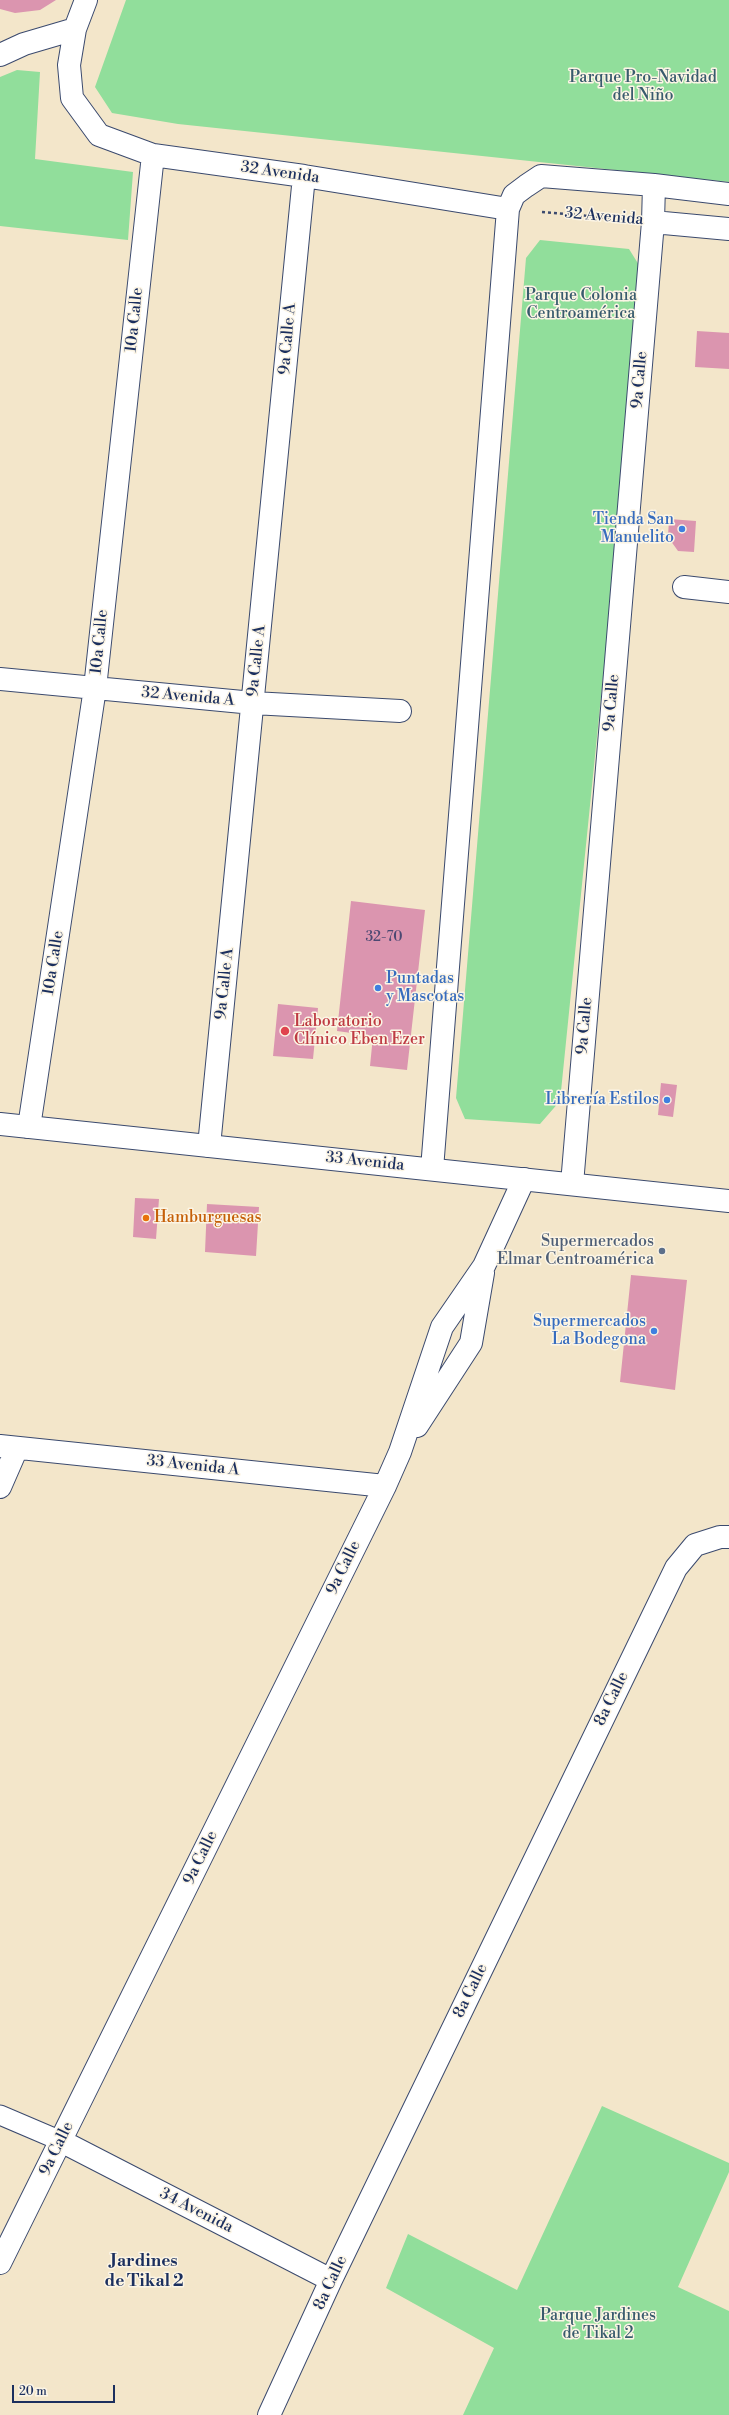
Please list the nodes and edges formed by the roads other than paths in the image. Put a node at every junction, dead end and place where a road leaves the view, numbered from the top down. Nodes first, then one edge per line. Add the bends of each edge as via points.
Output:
1 (86, 0) edge
2 (75, 29) junction
3 (0, 38) edge
4 (24, 44) junction
5 (0, 55) edge
6 (153, 155) junction
7 (304, 176) junction
8 (654, 185) junction
9 (729, 194) edge
10 (508, 209) junction
11 (653, 222) junction
12 (729, 229) edge
13 (684, 586) dead end
14 (729, 592) edge
15 (0, 679) edge
16 (95, 688) junction
17 (253, 703) junction
18 (400, 711) dead end
19 (0, 1124) edge
20 (29, 1127) junction
21 (209, 1146) junction
22 (432, 1170) junction
23 (524, 1179) junction
24 (572, 1184) junction
25 (729, 1201) edge
26 (484, 1266) junction
27 (9, 1447) edge
28 (400, 1452) junction
29 (0, 1486) edge
30 (385, 1486) junction
31 (729, 1537) edge
32 (0, 2115) edge
33 (61, 2141) junction
34 (0, 2263) edge
35 (331, 2280) junction
36 (269, 2415) edge

1 - 2 street
2 - 4 street
2 - 6 street, 32 Avenida via 69,65 72,98 99,135
3 - 4 street
4 - 5 street
6 - 7 street, 32 Avenida
6 - 16 street, 10a Calle
7 - 10 street, 32 Avenida
7 - 17 street, 9a Calle A
8 - 9 street
8 - 10 street via 541,176 514,195
8 - 11 street, 32 Avenida
10 - 22 street
11 - 12 street, 32 Avenida
11 - 24 street, 9a Calle
13 - 14 street
15 - 16 street, 32 Avenida A
16 - 17 street, 32 Avenida A
16 - 20 street, 10a Calle
17 - 18 street, 32 Avenida A
17 - 21 street, 9a Calle A
19 - 20 street, 33 Avenida
20 - 21 street, 33 Avenida
21 - 22 street, 33 Avenida
22 - 23 street, 33 Avenida
23 - 24 street, 33 Avenida
23 - 26 street, 9a Calle
24 - 25 street, 33 Avenida
26 - 28 street, 9a Calle via 442,1326
26 - 28 street, 9a Calle via 471,1343
27 - 29 street
27 - 30 street, 33 Avenida A
28 - 30 street, 9a Calle
30 - 33 street, 9a Calle
31 - 35 street, 8a Calle via 720,1537 695,1545 676,1568
32 - 33 lane
33 - 34 street, 9a Calle
33 - 35 street, 34 Avenida
35 - 36 street, 8a Calle

